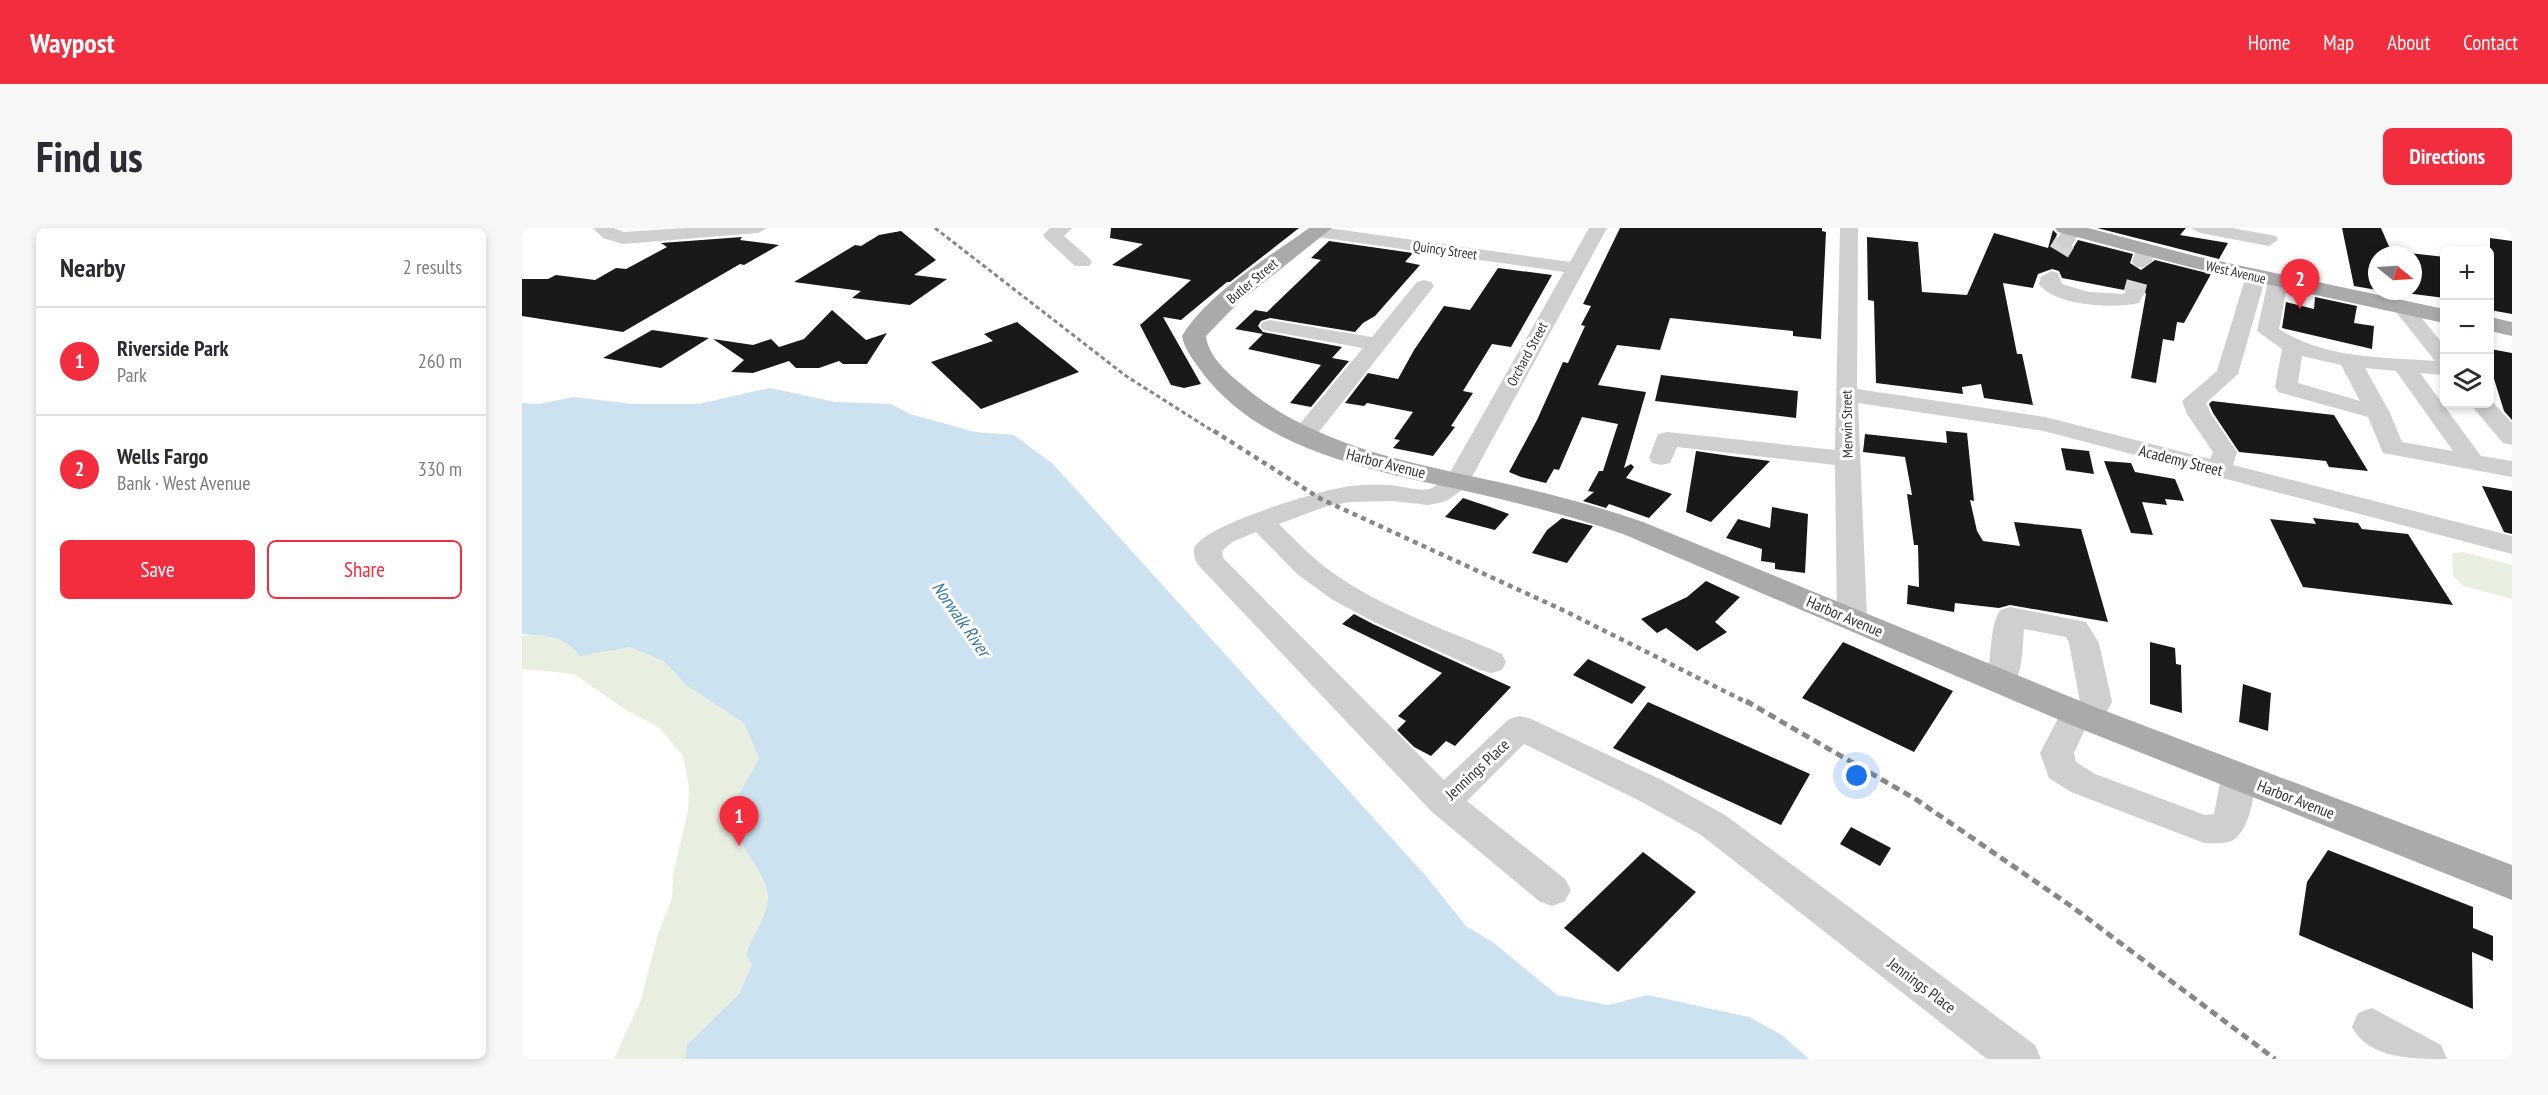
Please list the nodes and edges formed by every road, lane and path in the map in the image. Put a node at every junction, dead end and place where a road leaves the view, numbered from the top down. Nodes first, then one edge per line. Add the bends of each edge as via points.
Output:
1 (602, 228) edge
2 (758, 228) edge
3 (1063, 228) edge
4 (1598, 228) edge
5 (1849, 228) edge
6 (2200, 228) edge
7 (1319, 230) edge
8 (2269, 234) edge
9 (2061, 249) edge
10 (1082, 262) dead end
11 (1574, 268) junction
12 (2137, 277) junction
13 (2268, 279) junction
14 (1424, 286) dead end
15 (2403, 308) junction
16 (2440, 315) edge
17 (2494, 325) edge
18 (1270, 326) dead end
19 (2512, 329) edge
20 (1196, 344) joint
21 (1377, 345) junction
22 (2287, 345) junction
23 (2442, 354) edge
24 (2348, 358) junction
25 (2372, 361) junction
26 (2402, 364) junction
27 (2440, 368) edge
28 (1846, 394) junction
29 (2486, 408) edge
30 (2378, 413) junction
31 (1302, 436) junction
32 (2512, 438) edge
33 (1661, 458) dead end
34 (1848, 459) junction
35 (2474, 462) junction
36 (2512, 469) edge
37 (2219, 470) junction
38 (1458, 481) junction
39 (1260, 521) junction
40 (2512, 545) edge
41 (1852, 619) junction
42 (1491, 662) dead end
43 (2001, 681) junction
44 (2082, 716) junction
45 (2238, 777) junction
46 (1444, 802) junction
47 (2512, 883) edge
48 (1552, 890) dead end
49 (2372, 1027) dead end
50 (2020, 1059) edge
51 (2426, 1059) edge

1 - 2 street via 623,238
3 - 10 street via 1052,235
4 - 11 street, Orchard Street
5 - 28 street, Merwin Street
6 - 8 street
7 - 11 street, Quincy Street
7 - 20 main road, Butler Street via 1204,323 1196,332
8 - 13 street
9 - 12 main road, West Avenue
9 - 12 street via 2049,284 2059,291
11 - 38 street, Orchard Street
12 - 13 main road, West Avenue
13 - 15 main road, West Avenue
13 - 22 street via 2268,331
13 - 37 street via 2227,374 2194,401 2224,452
14 - 21 street
15 - 16 main road, West Avenue
15 - 23 street
17 - 19 main road
18 - 21 street
20 - 31 main road, Harbor Avenue via 1218,379 1256,409
21 - 31 street
22 - 24 street
22 - 25 street via 2287,338 2297,339
22 - 30 street via 2286,387
24 - 25 street
24 - 30 street
25 - 26 street
26 - 27 street
26 - 35 street
28 - 34 street, Merwin Street
28 - 37 street, Academy Street via 2045,424
29 - 32 street
30 - 35 street via 2392,448
31 - 38 main road, Harbor Avenue via 1349,454
33 - 34 street via 1666,439
34 - 41 street, Merwin Street
35 - 36 street
37 - 40 street, Academy Street
38 - 39 street, Jennings Place via 1439,495 1350,494 1321,499
38 - 41 main road, Harbor Avenue via 1584,511 1634,528
39 - 42 street via 1313,572 1338,589
39 - 46 street, Jennings Place via 1222,536 1208,549 1209,560
41 - 43 main road, Harbor Avenue
43 - 44 main road, Harbor Avenue
43 - 44 street via 2010,617 2076,629 2084,643 2096,702
44 - 45 main road, Harbor Avenue
44 - 45 street via 2057,753 2061,769 2083,783 2204,829 2222,829 2230,819
45 - 47 main road, Harbor Avenue
46 - 48 street
46 - 50 street, Jennings Place via 1520,728 1713,825
49 - 51 street

